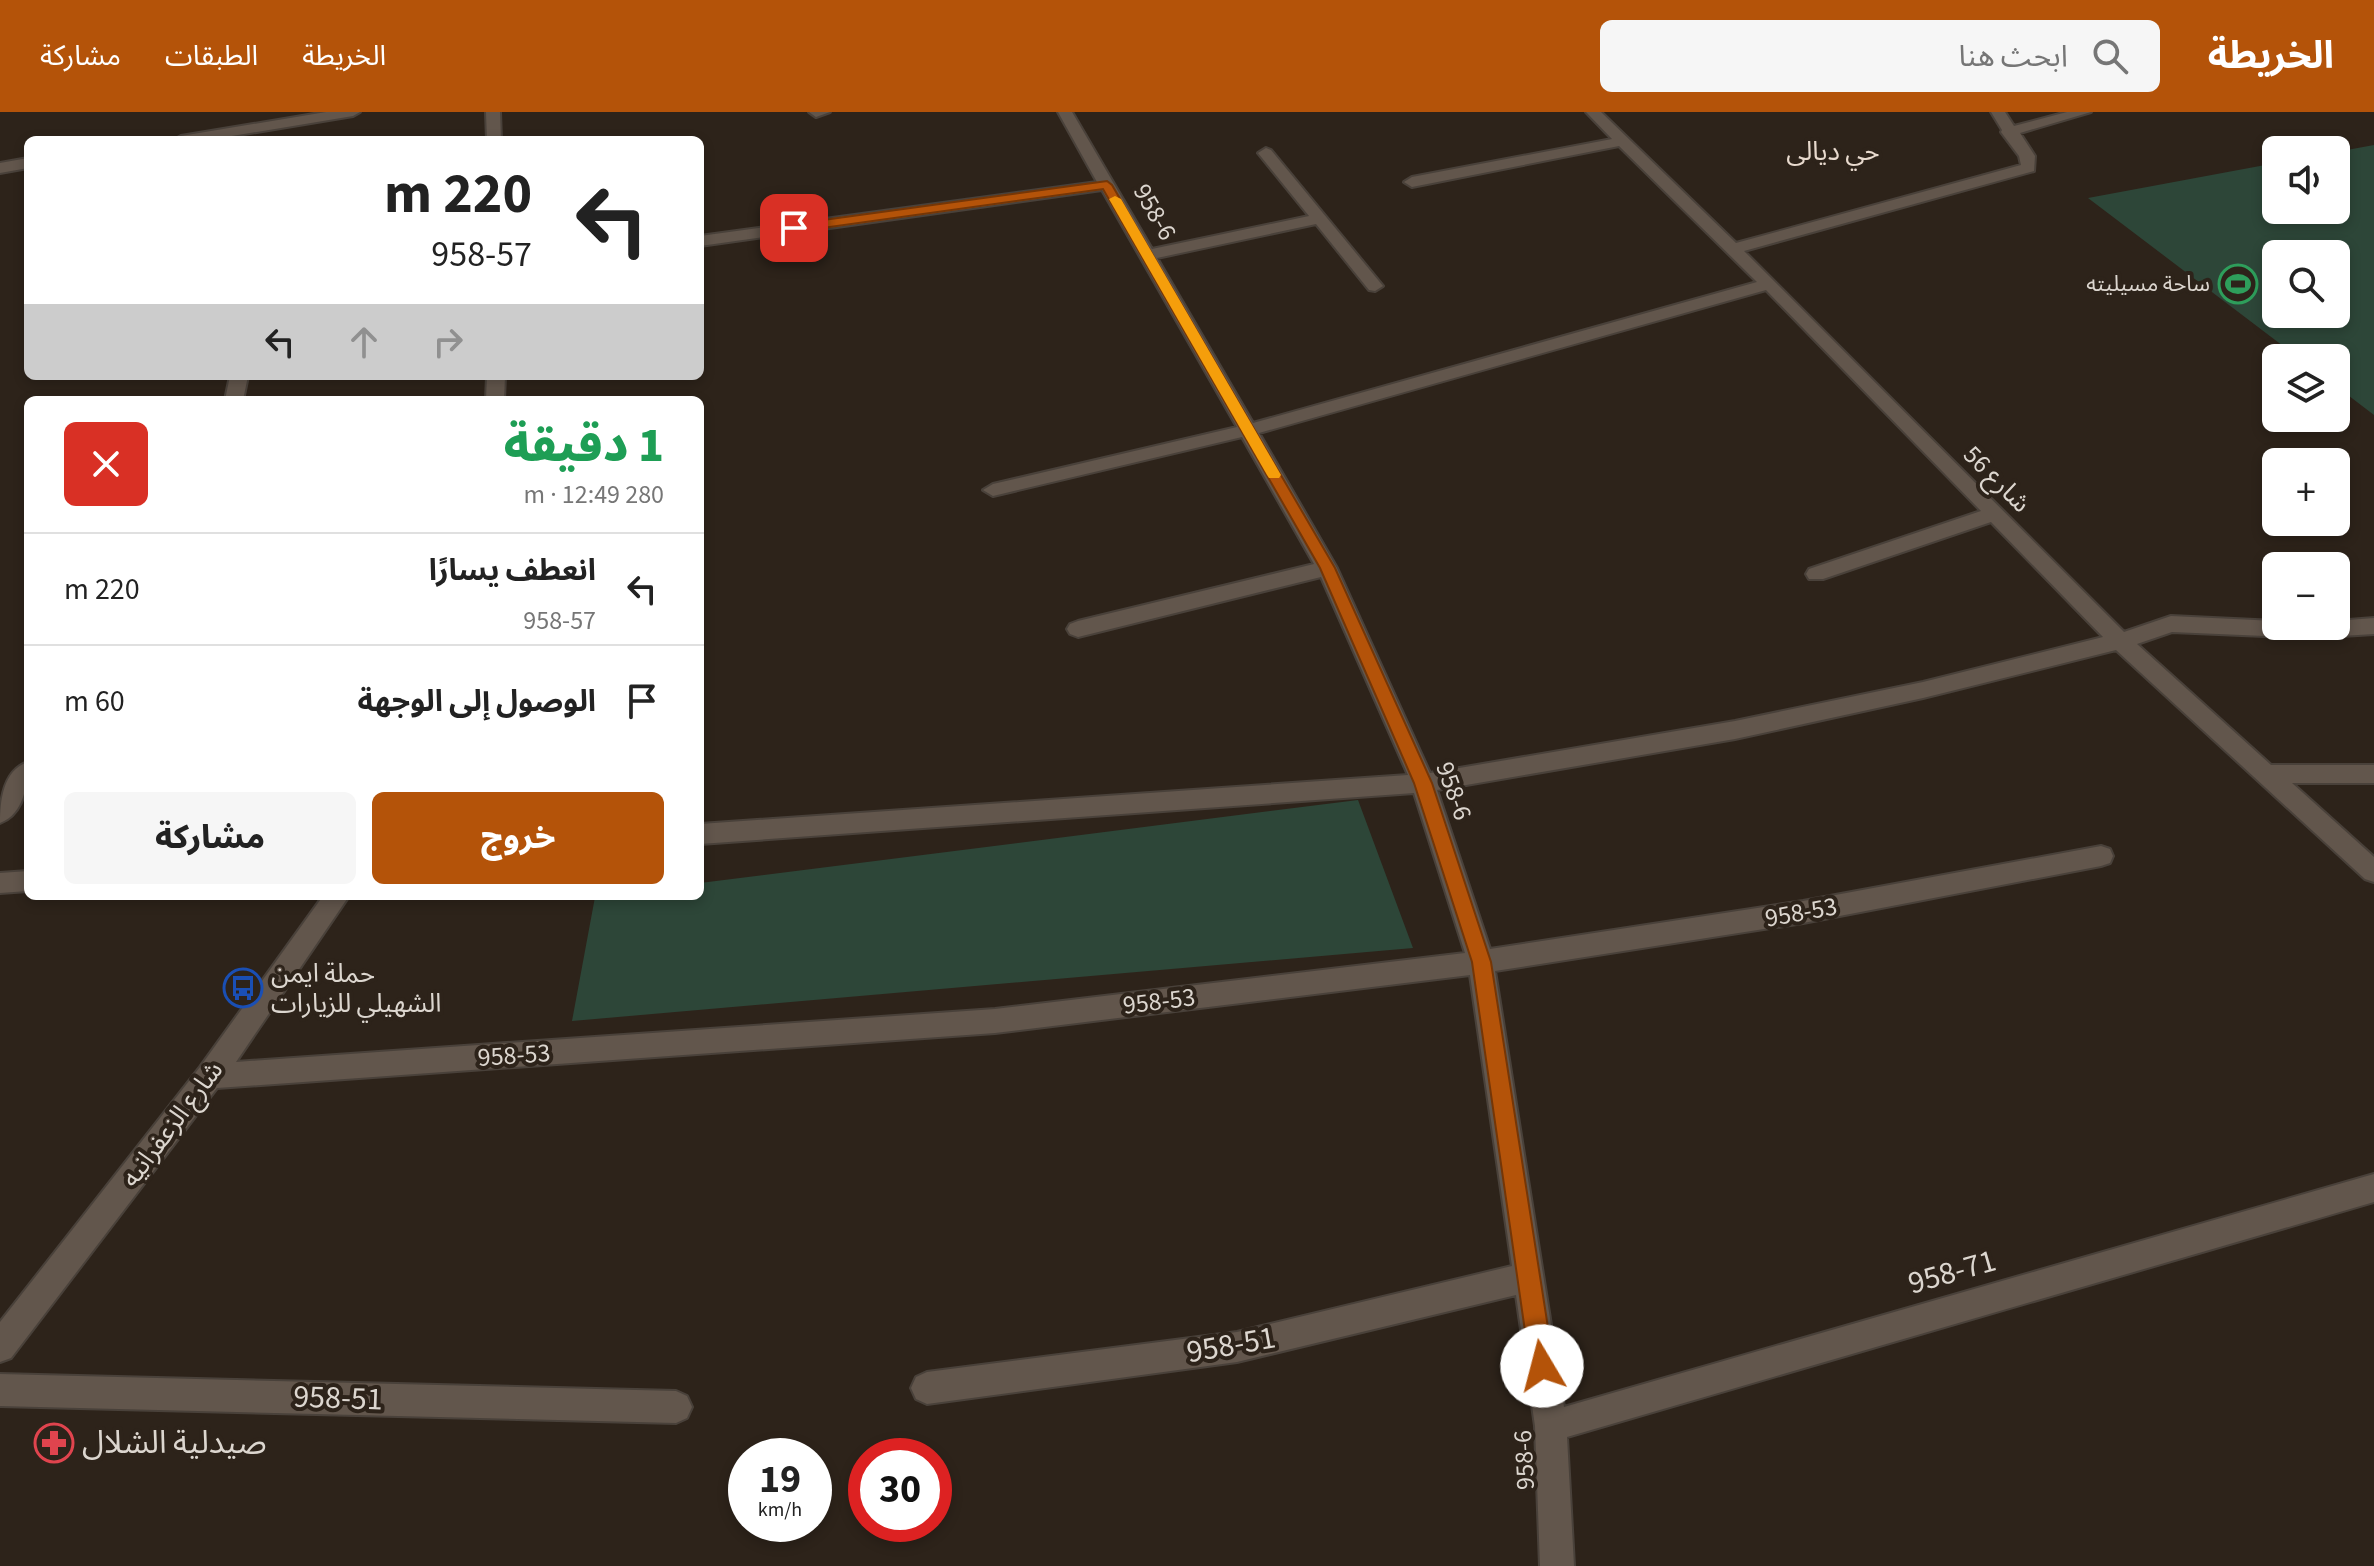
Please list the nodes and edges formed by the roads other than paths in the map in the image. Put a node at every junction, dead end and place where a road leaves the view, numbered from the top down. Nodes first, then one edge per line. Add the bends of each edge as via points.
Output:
1 (353, 112) edge
2 (493, 112) edge
3 (823, 112) edge
4 (1593, 112) edge
5 (1998, 112) edge
6 (2084, 112) edge
7 (816, 113) edge
8 (1073, 113) edge
9 (2008, 132) junction
10 (248, 135) edge
11 (494, 136) edge
12 (1622, 141) junction
13 (1266, 153) dead end
14 (24, 164) edge
15 (0, 168) edge
16 (1412, 182) dead end
17 (1107, 185) junction
18 (1317, 219) junction
19 (704, 240) edge
20 (1733, 249) junction
21 (1147, 255) junction
22 (1769, 284) junction
23 (1375, 286) dead end
24 (1248, 430) junction
25 (993, 490) dead end
26 (1994, 514) junction
27 (1327, 568) junction
28 (1816, 574) dead end
29 (2374, 626) edge
30 (1078, 629) dead end
31 (2120, 641) junction
32 (2270, 774) junction
33 (2374, 774) edge
34 (24, 777) edge
35 (1423, 783) junction
36 (0, 813) edge
37 (704, 834) edge
38 (2101, 856) dead end
39 (2374, 872) edge
40 (24, 881) edge
41 (0, 883) edge
42 (334, 900) edge
43 (1481, 962) junction
44 (210, 1076) junction
45 (2374, 1188) edge
46 (1530, 1277) junction
47 (0, 1347) edge
48 (927, 1388) dead end
49 (0, 1390) edge
50 (676, 1407) dead end
51 (1551, 1426) junction
52 (1557, 1566) edge

1 - 10 street
2 - 11 street
3 - 7 street
4 - 12 street, شارع 56
5 - 9 street
6 - 9 street
8 - 17 street, 958-6
9 - 20 street via 2027,156 2029,168
12 - 16 street
12 - 20 street, شارع 56
13 - 18 street
14 - 15 street
17 - 19 street
17 - 21 street, 958-6
18 - 21 street
18 - 23 street
20 - 22 street, شارع 56
21 - 24 street, 958-6
22 - 24 street
22 - 26 street, شارع 56
24 - 25 street
24 - 27 street, 958-6
26 - 28 street
26 - 31 street, شارع 56
27 - 30 street
27 - 35 street, 958-6
29 - 31 street via 2310,630 2171,624
31 - 32 street, شارع 56
31 - 35 street via 1735,730
32 - 33 street
32 - 39 street, شارع 56
34 - 36 street
35 - 37 street
35 - 43 street, 958-6
38 - 43 street, 958-53 via 1803,912
40 - 41 street
42 - 44 street, شارع الزعفرانيه
43 - 44 street, 958-53 via 995,1021
43 - 46 street, 958-6
44 - 47 street, شارع الزعفرانيه
45 - 51 street, 958-71
46 - 48 street, 958-51 via 1237,1347
46 - 51 street, 958-6
49 - 50 street, 958-51
51 - 52 street, 958-6

